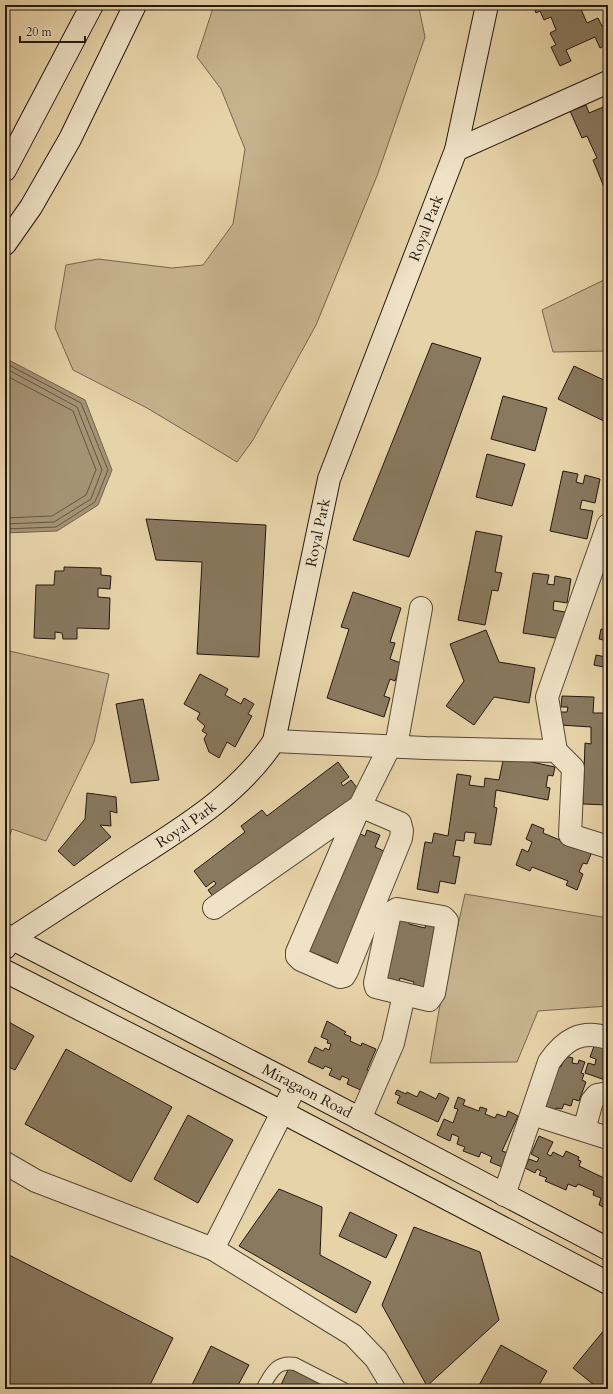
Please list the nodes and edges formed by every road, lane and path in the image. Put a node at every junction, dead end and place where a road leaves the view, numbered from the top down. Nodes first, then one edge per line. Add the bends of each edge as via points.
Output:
1 (92, 5) edge
2 (135, 5) edge
3 (487, 5) edge
4 (608, 82) edge
5 (456, 150) junction
6 (5, 170) edge
7 (5, 244) edge
8 (608, 525) edge
9 (420, 608) dead end
10 (274, 740) junction
11 (393, 746) junction
12 (556, 751) junction
13 (360, 806) junction
14 (608, 847) edge
15 (214, 908) dead end
16 (7, 941) edge
17 (5, 971) edge
18 (404, 995) dead end
19 (608, 1038) edge
20 (296, 1085) junction
21 (608, 1093) edge
22 (282, 1112) junction
23 (532, 1114) junction
24 (360, 1119) junction
25 (584, 1130) junction
26 (608, 1138) edge
27 (5, 1163) edge
28 (504, 1194) junction
29 (213, 1249) junction
30 (608, 1249) edge
31 (608, 1283) edge
32 (262, 1389) edge
33 (344, 1389) edge
34 (394, 1389) edge

1 - 6 street
2 - 7 street via 70,139 31,207
3 - 5 street, Royal Park
4 - 5 street
5 - 10 street, Royal Park via 329,479
8 - 12 street via 547,697
9 - 11 street
10 - 11 street
10 - 16 street, Royal Park via 260,762 234,788 191,822
11 - 12 street
11 - 13 street
12 - 14 street via 573,768 570,835
13 - 13 street via 400,823 402,838 347,971 344,976 340,976 301,960 297,952
13 - 15 street
16 - 20 street, Miragaon Road
17 - 22 street, Miragaon Road
18 - 24 street via 393,1044
19 - 23 street via 595,1034 584,1035 570,1040 558,1049 549,1062
20 - 22 street
20 - 24 street, Miragaon Road
21 - 25 street via 597,1095 592,1101
22 - 29 street
22 - 31 street, Miragaon Road
23 - 25 street
23 - 28 street
24 - 28 street, Miragaon Road
25 - 26 street
27 - 29 street via 36,1181
28 - 30 street, Miragaon Road
29 - 34 street via 353,1335 376,1359
32 - 33 lane via 272,1371 287,1363 295,1364

